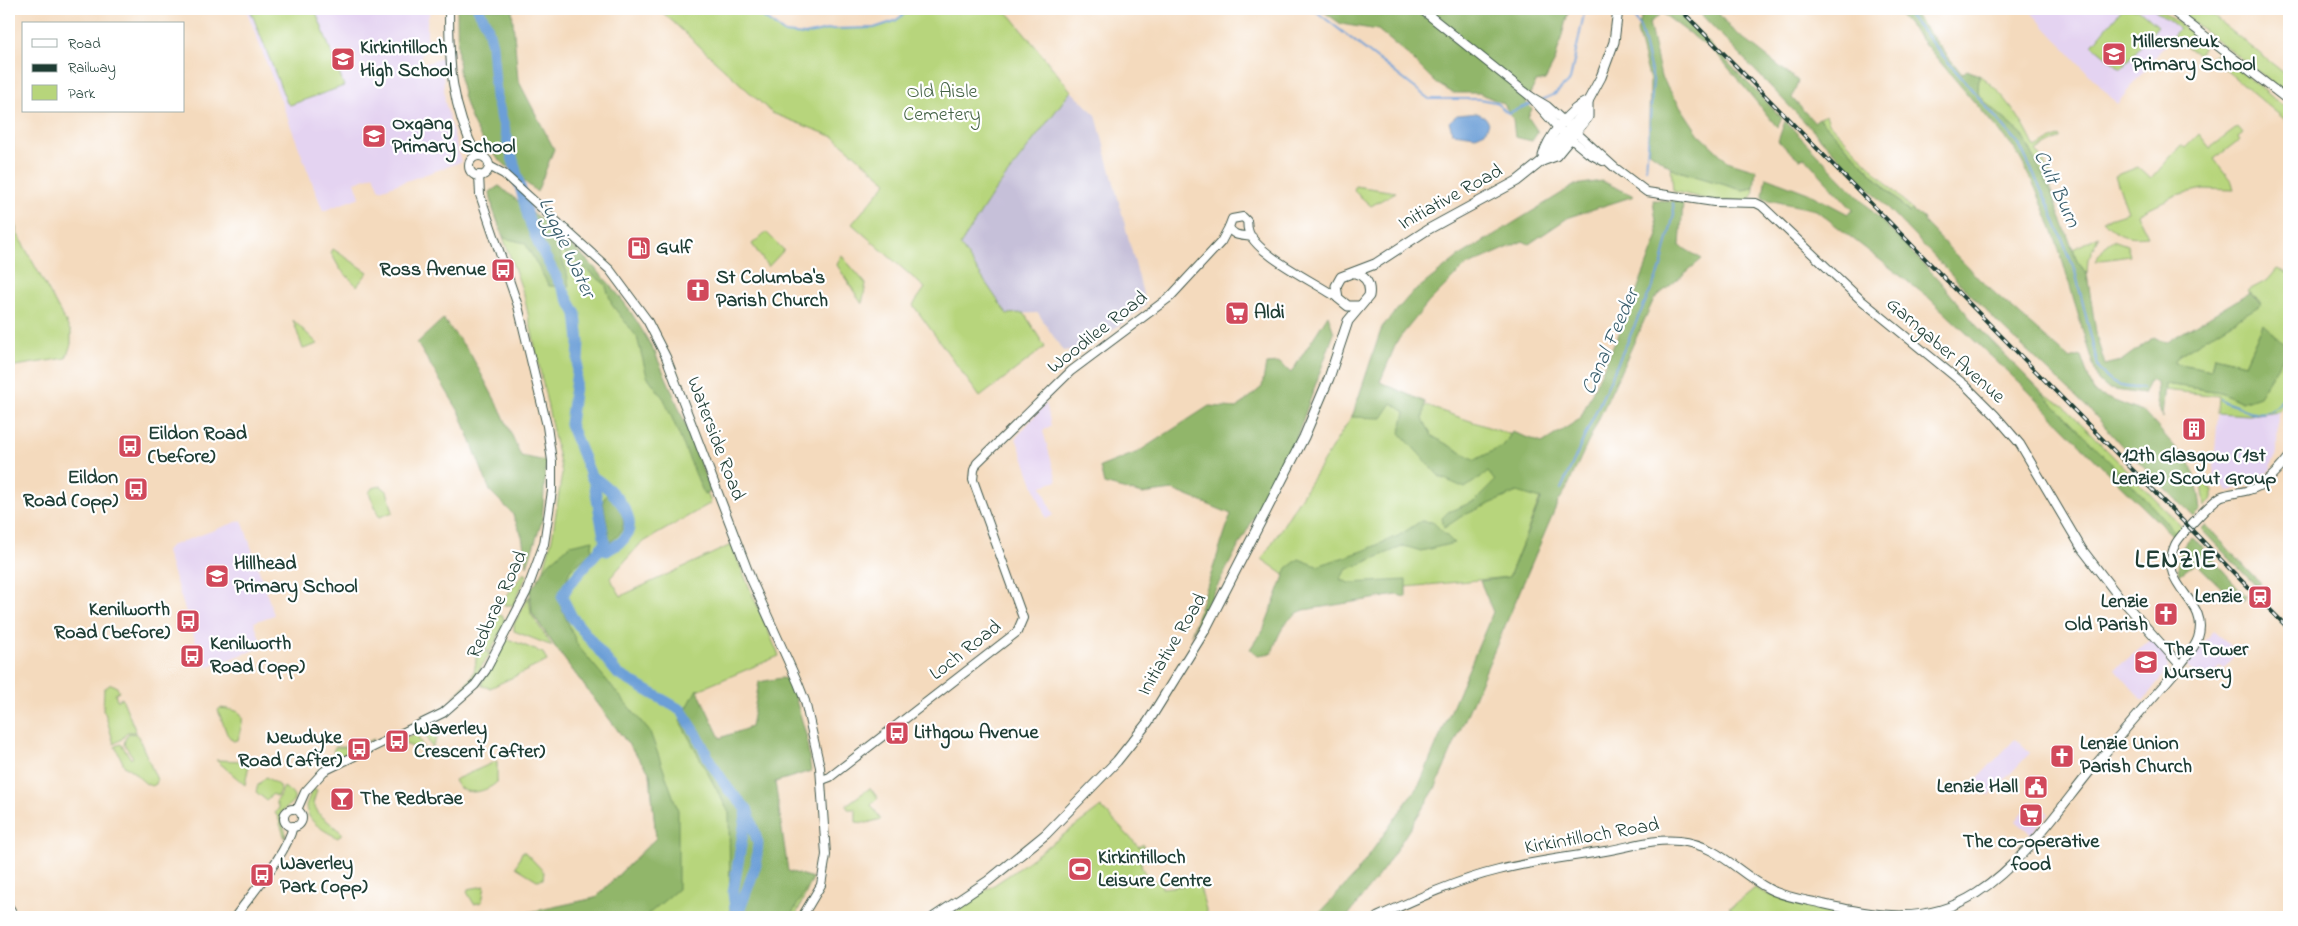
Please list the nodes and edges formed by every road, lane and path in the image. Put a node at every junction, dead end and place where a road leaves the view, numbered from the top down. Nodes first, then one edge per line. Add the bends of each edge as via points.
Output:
1 (449, 9) edge
2 (1421, 9) edge
3 (1618, 9) edge
4 (2170, 9) edge
5 (1588, 101) junction
6 (2289, 102) edge
7 (1567, 130) junction
8 (477, 156) junction
9 (1542, 161) junction
10 (489, 166) junction
11 (479, 175) junction
12 (1229, 227) junction
13 (1248, 229) junction
14 (1238, 235) junction
15 (1252, 237) junction
16 (1221, 242) junction
17 (1375, 264) junction
18 (1355, 273) junction
19 (1338, 282) junction
20 (1368, 282) junction
21 (1324, 288) junction
22 (1341, 302) junction
23 (1359, 306) junction
24 (1348, 321) junction
25 (2289, 457) edge
26 (974, 470) joint
27 (2180, 665) junction
28 (822, 780) junction
29 (297, 810) junction
30 (292, 826) junction
31 (9, 907) edge
32 (15, 917) edge
33 (234, 917) edge
34 (802, 917) edge
35 (934, 917) edge
36 (1377, 917) edge

1 - 8 street via 449,64 453,91
2 - 7 street, Garngaber Avenue
3 - 5 main road, Initiative Road via 1614,42
4 - 6 street
5 - 7 main road, Initiative Road via 1577,105
5 - 7 main road, Initiative Road via 1588,117
7 - 9 main road, Initiative Road via 1545,145
7 - 9 main road, Initiative Road via 1556,156
7 - 27 street, Garngaber Avenue via 1647,192 1762,206 1860,299 1991,410 2020,444 2082,549 2115,592
8 - 10 street via 485,158
8 - 11 street via 470,167
9 - 17 main road, Initiative Road via 1517,181 1427,230
10 - 11 street via 487,172
10 - 28 street, Waterside Road via 504,174 617,278 658,339 751,579 802,694
11 - 29 street, Redbrae Road via 480,195 518,306 547,426 552,491 544,544 526,593 475,685 443,713 324,771 305,792
12 - 13 street via 1232,219 1239,216 1247,221
12 - 14 street
12 - 16 street, Woodilee Road
13 - 14 street
13 - 15 street
14 - 15 street
14 - 16 street, Woodilee Road
15 - 21 street via 1281,263
16 - 26 street, Woodilee Road via 1170,297 1071,371 977,463
17 - 18 main road, Initiative Road
17 - 20 main road
18 - 19 main road via 1346,274
18 - 20 main road
19 - 21 street
19 - 22 main road via 1336,291
20 - 23 main road via 1368,296
21 - 22 street
22 - 23 main road
22 - 24 main road
23 - 24 main road
24 - 35 main road, Initiative Road via 1304,437 1205,630 1148,722 1117,762 1046,834 988,881
25 - 27 street, Kirkintilloch Road via 2268,480 2252,490 2222,496 2181,534 2171,556 2174,577 2197,610 2201,625 2198,640
26 - 28 street, Loch Road via 973,480 1023,618 1021,625 1017,632 915,712
27 - 36 street, Kirkintilloch Road via 2016,860 1976,894 1938,911 1910,916 1881,916 1817,902 1772,890 1699,843 1666,840 1498,870 1444,888
28 - 34 street, Waterside Road via 824,876
29 - 30 street via 302,821 298,826
29 - 30 street via 289,810 285,815 285,821
30 - 33 street via 283,850
31 - 32 street

